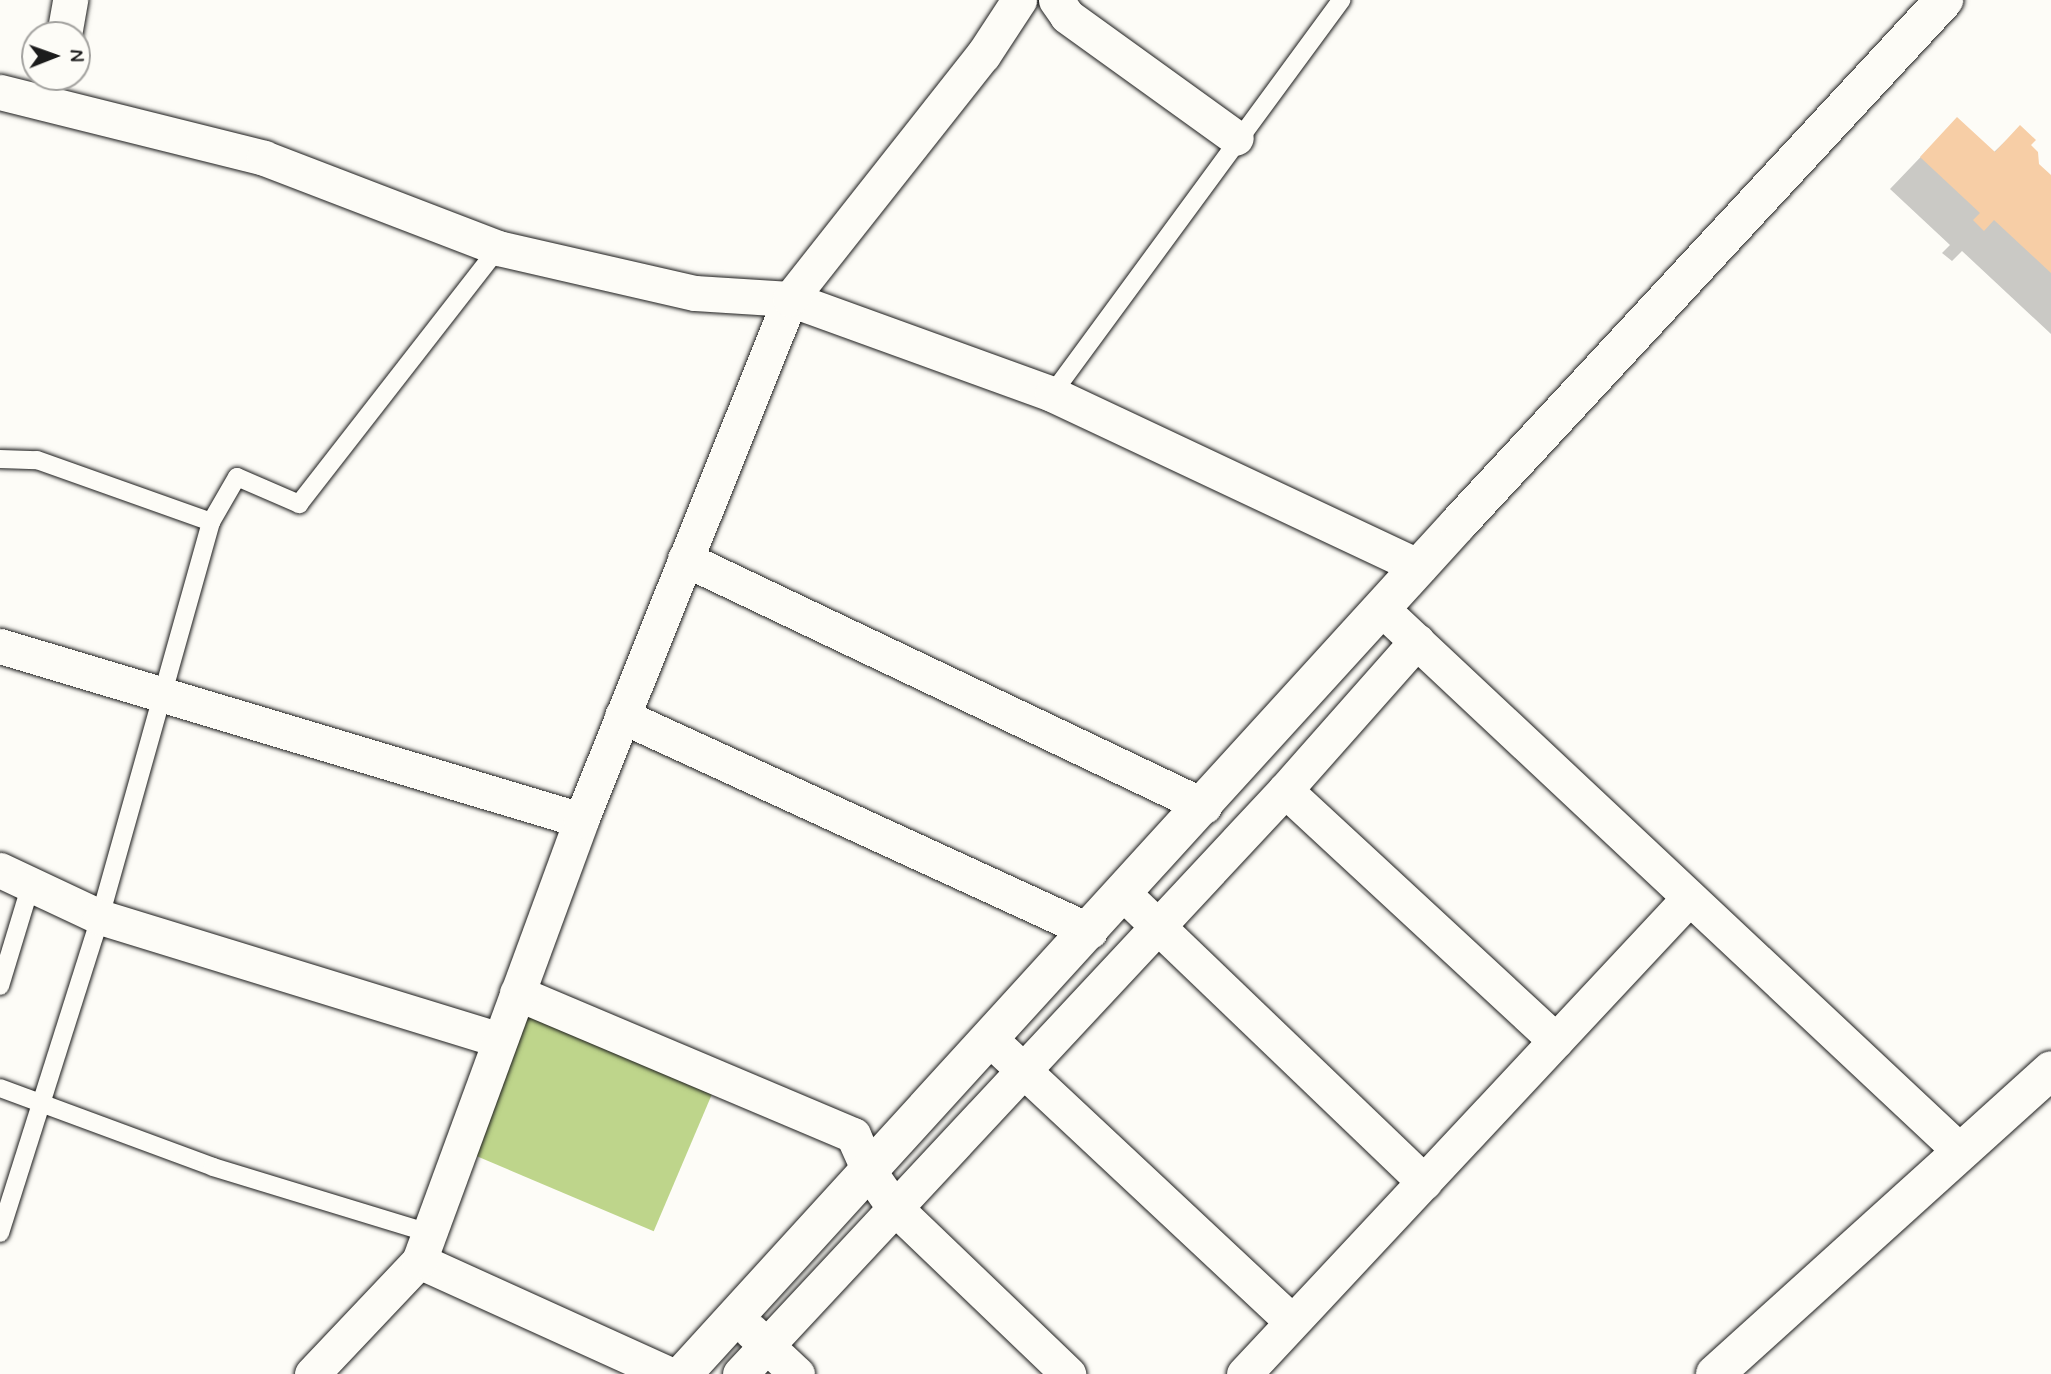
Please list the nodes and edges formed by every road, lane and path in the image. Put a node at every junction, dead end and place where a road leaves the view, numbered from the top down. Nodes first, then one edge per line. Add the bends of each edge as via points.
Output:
1 (70, 0) edge
2 (1019, 0) edge
3 (1056, 0) edge
4 (1341, 0) edge
5 (1944, 0) edge
6 (66, 21) edge
7 (26, 91) edge
8 (56, 91) edge
9 (0, 92) edge
10 (1236, 138) junction
11 (498, 248) junction
12 (790, 299) junction
13 (1052, 394) junction
14 (0, 459) edge
15 (211, 522) junction
16 (685, 559) junction
17 (1419, 567) junction
18 (1382, 609) junction
19 (1417, 641) junction
20 (0, 646) edge
21 (159, 695) junction
22 (622, 716) junction
23 (1285, 790) junction
24 (1203, 806) junction
25 (581, 820) junction
26 (15, 877) edge
27 (1124, 894) junction
28 (1689, 898) junction
29 (100, 917) junction
30 (1156, 927) junction
31 (1090, 931) junction
32 (0, 986) edge
33 (517, 993) junction
34 (991, 1040) junction
35 (500, 1041) junction
36 (1556, 1041) junction
37 (1023, 1068) junction
38 (2051, 1070) edge
39 (0, 1088) edge
40 (41, 1102) junction
41 (1959, 1150) junction
42 (870, 1173) junction
43 (1424, 1182) junction
44 (893, 1206) junction
45 (0, 1233) edge
46 (424, 1247) junction
47 (736, 1317) junction
48 (1292, 1322) junction
49 (767, 1346) junction
50 (312, 1374) edge
51 (668, 1374) edge
52 (683, 1374) edge
53 (740, 1374) edge
54 (797, 1374) edge
55 (1068, 1374) edge
56 (1244, 1374) edge
57 (1715, 1374) edge

1 - 6 street
2 - 12 street via 983,55
3 - 10 street via 1067,16
4 - 10 lane
5 - 17 street
7 - 9 street
8 - 11 street via 264,158
10 - 13 lane
11 - 12 street via 695,293
11 - 15 lane via 299,503 237,477
12 - 13 street
12 - 16 street
13 - 17 street
14 - 15 lane via 37,460
15 - 21 lane
16 - 22 street
16 - 24 street
17 - 18 street
18 - 19 street
18 - 24 street
19 - 23 street
19 - 28 street
20 - 21 street
21 - 25 street
21 - 29 lane
22 - 25 street
22 - 31 street
23 - 30 street
23 - 36 street
24 - 27 street
25 - 33 street
26 - 29 street
26 - 32 lane
27 - 30 street
27 - 31 street
28 - 36 street
28 - 41 street
29 - 35 street
29 - 40 lane
30 - 37 street
30 - 43 street
31 - 34 street
33 - 35 street
33 - 42 street via 853,1135
34 - 37 street
34 - 42 street
35 - 46 street
36 - 43 street
37 - 44 street
37 - 48 street
38 - 41 street
39 - 40 lane
40 - 45 lane
40 - 46 lane
41 - 57 street
42 - 44 street
42 - 47 street
43 - 48 street
44 - 49 street
44 - 55 street
46 - 50 street
46 - 51 street
47 - 49 street
47 - 52 street
48 - 56 street
49 - 53 street
49 - 54 street

